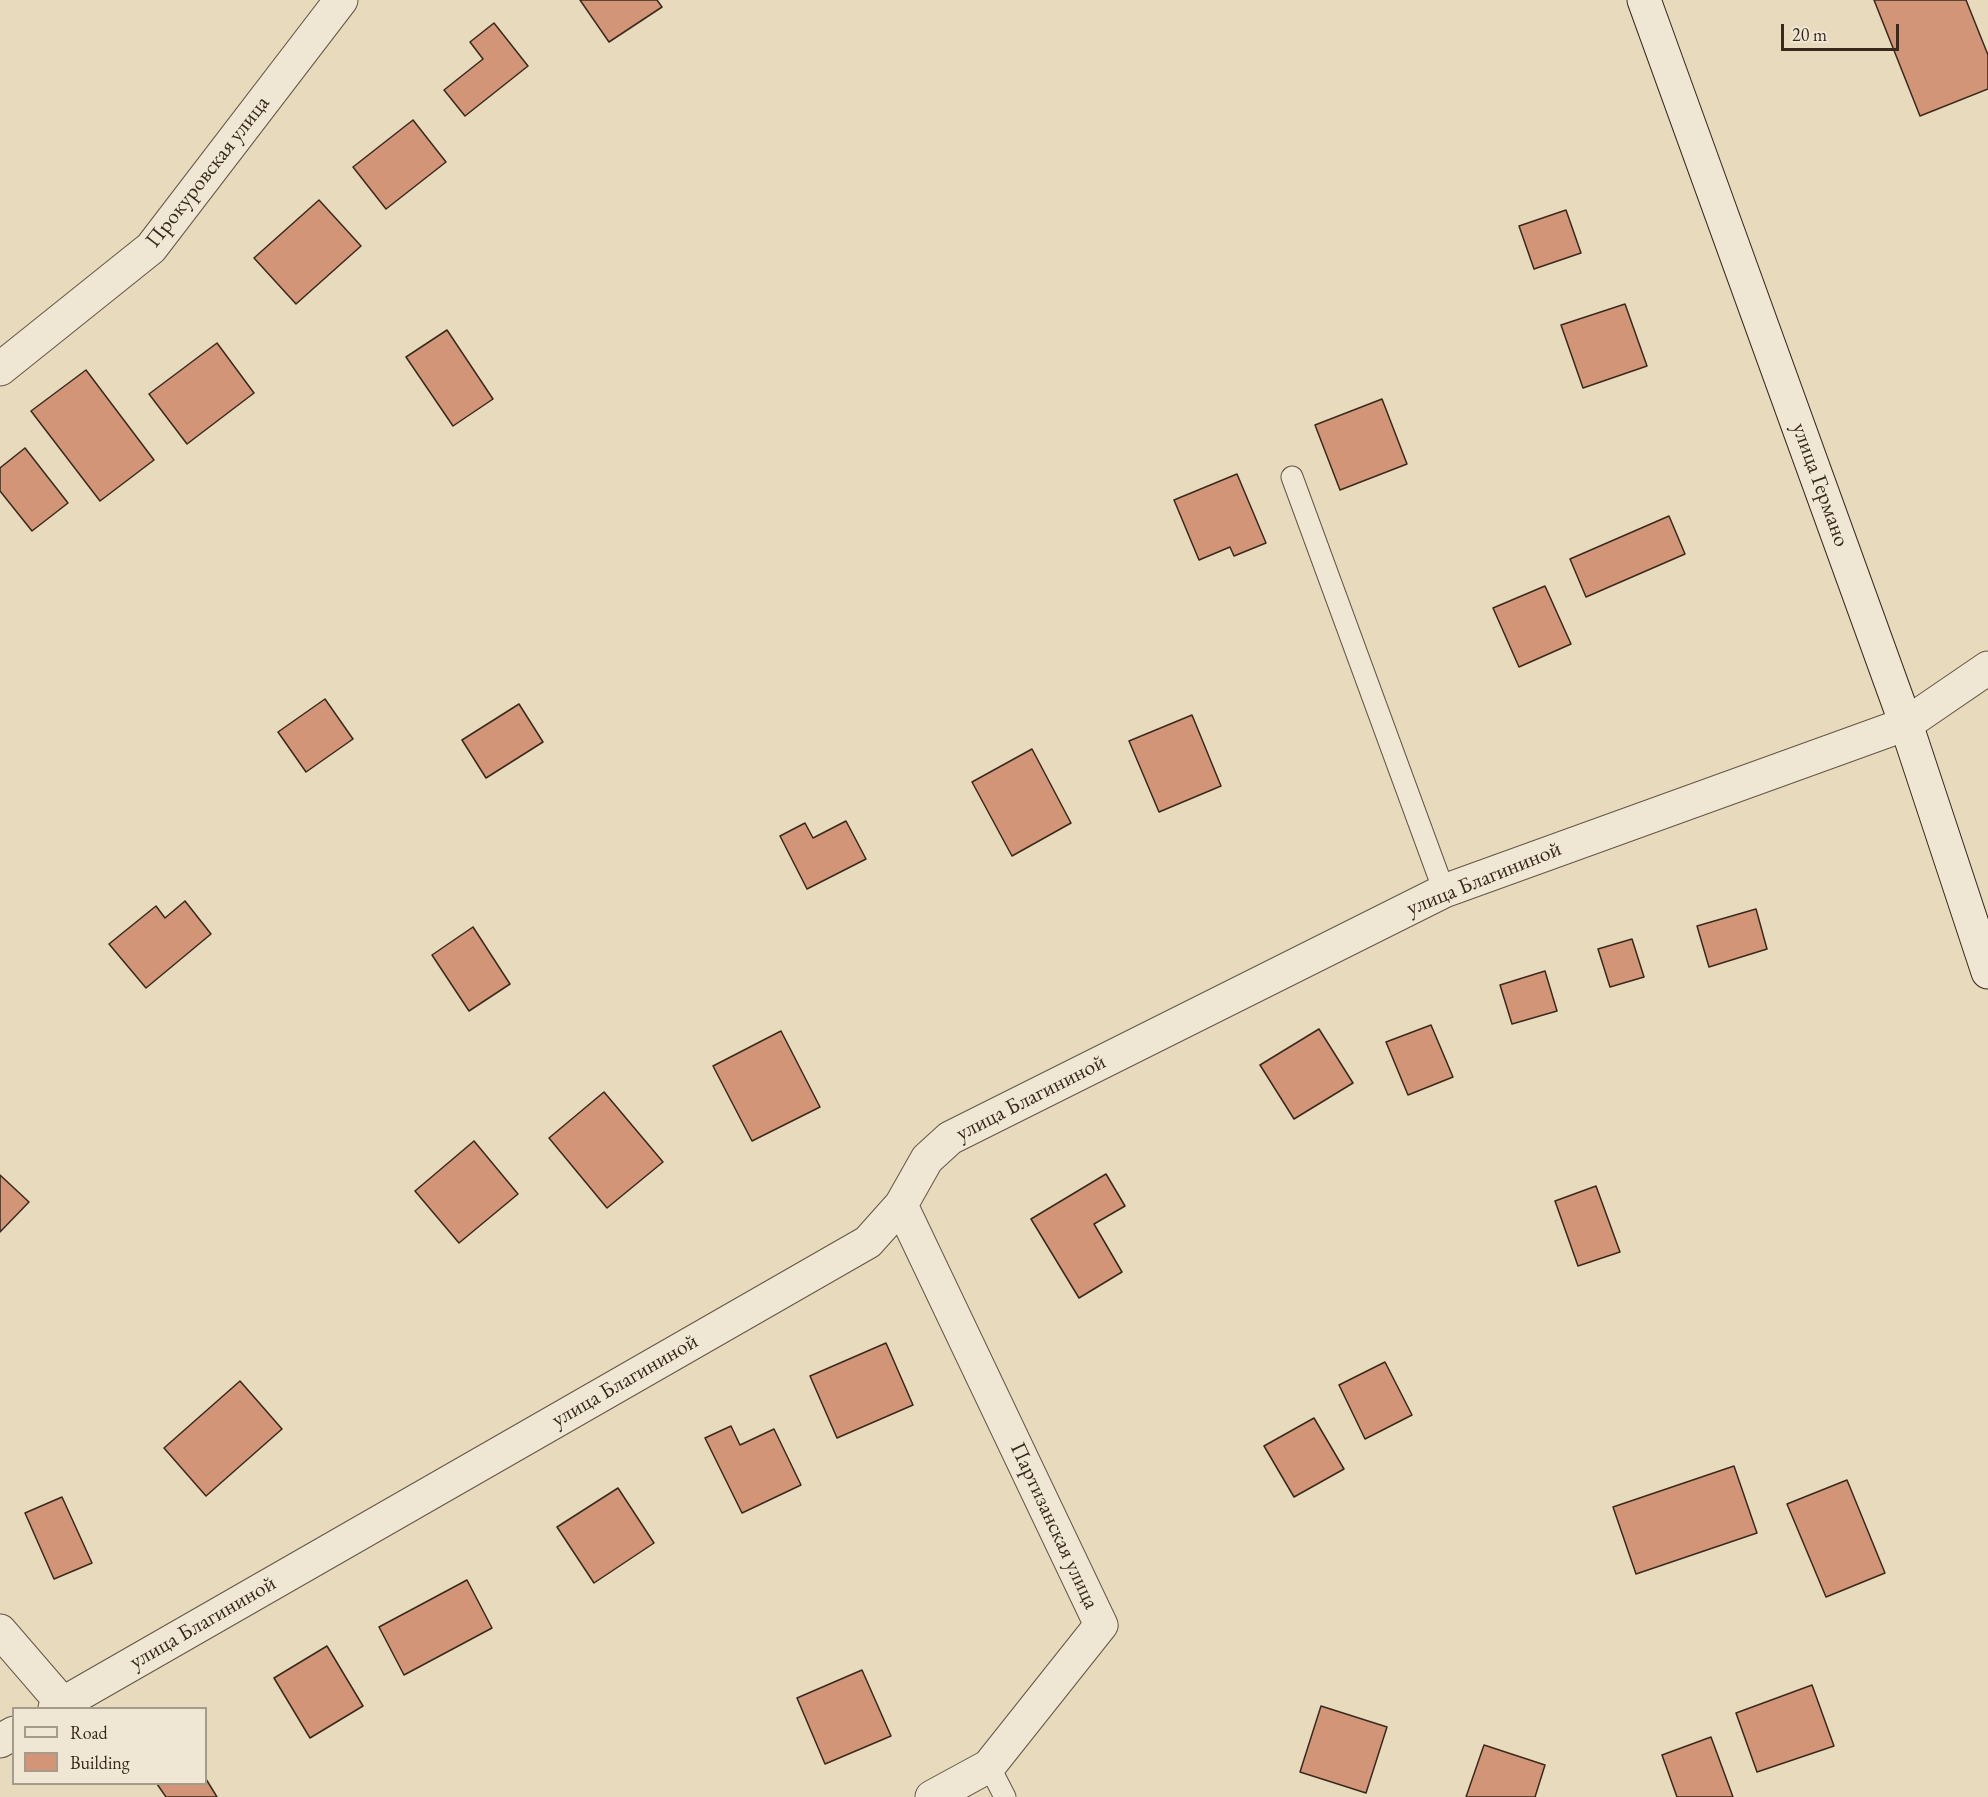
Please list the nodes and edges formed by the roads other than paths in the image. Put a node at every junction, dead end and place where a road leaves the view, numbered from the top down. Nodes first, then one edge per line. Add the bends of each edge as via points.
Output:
1 (341, 0) edge
2 (1644, 0) edge
3 (0, 369) edge
4 (1292, 477) dead end
5 (1988, 668) edge
6 (1906, 724) junction
7 (1444, 891) junction
8 (1988, 972) edge
9 (901, 1205) junction
10 (0, 1631) edge
11 (59, 1706) edge
12 (989, 1766) junction
13 (932, 1797) edge
14 (1005, 1797) edge

1 - 3 street, Прокуровская улица via 151,248
2 - 6 street, улица Германо
4 - 7 lane
5 - 6 street, улица Благининой
6 - 7 street, улица Благининой
6 - 8 street, улица Германо
7 - 9 street, улица Благининой via 950,1138 927,1160
9 - 11 street, улица Благининой via 868,1242
9 - 12 street, Партизанская улица via 1101,1625
10 - 11 street
12 - 13 street, Партизанская улица
12 - 14 lane

